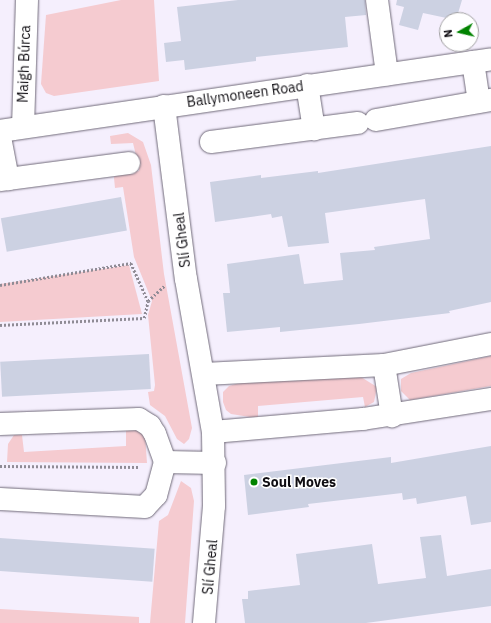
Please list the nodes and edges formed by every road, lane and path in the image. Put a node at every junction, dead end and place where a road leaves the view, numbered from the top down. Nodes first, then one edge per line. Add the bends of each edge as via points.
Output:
1 (26, 0) edge
2 (377, 0) edge
3 (482, 61) edge
4 (387, 74) junction
5 (307, 85) junction
6 (485, 101) edge
7 (164, 106) junction
8 (23, 127) junction
9 (314, 129) junction
10 (0, 131) edge
11 (0, 137) edge
12 (212, 142) dead end
13 (129, 163) dead end
14 (4, 180) edge
15 (186, 279) junction
16 (0, 285) edge
17 (148, 301) junction
18 (0, 325) edge
19 (491, 344) edge
20 (384, 365) junction
21 (204, 374) junction
22 (491, 399) edge
23 (392, 416) junction
24 (0, 424) edge
25 (213, 432) junction
26 (215, 463) junction
27 (164, 465) junction
28 (0, 466) edge
29 (0, 499) edge
30 (204, 623) edge

1 - 8 street, Maigh Búrca
2 - 4 street
3 - 4 street, Ballymoneen Road
3 - 6 street
4 - 5 street, Ballymoneen Road
5 - 7 street, Ballymoneen Road
5 - 9 street
6 - 9 street
7 - 8 street, Ballymoneen Road
7 - 15 street, Slí Gheal
8 - 10 street, Ballymoneen Road
9 - 12 street
11 - 14 street
13 - 14 street
15 - 17 path via 166,284
15 - 21 street, Slí Gheal
16 - 17 path via 131,263
17 - 18 path via 144,318
19 - 20 street
20 - 21 street
20 - 23 street
21 - 25 street, Slí Gheal
22 - 23 street
23 - 25 street
24 - 27 street via 139,419 150,426 155,434
25 - 26 street, Slí Gheal
26 - 27 street
26 - 30 street, Slí Gheal via 212,542
27 - 28 path
27 - 29 street via 154,499 145,506

